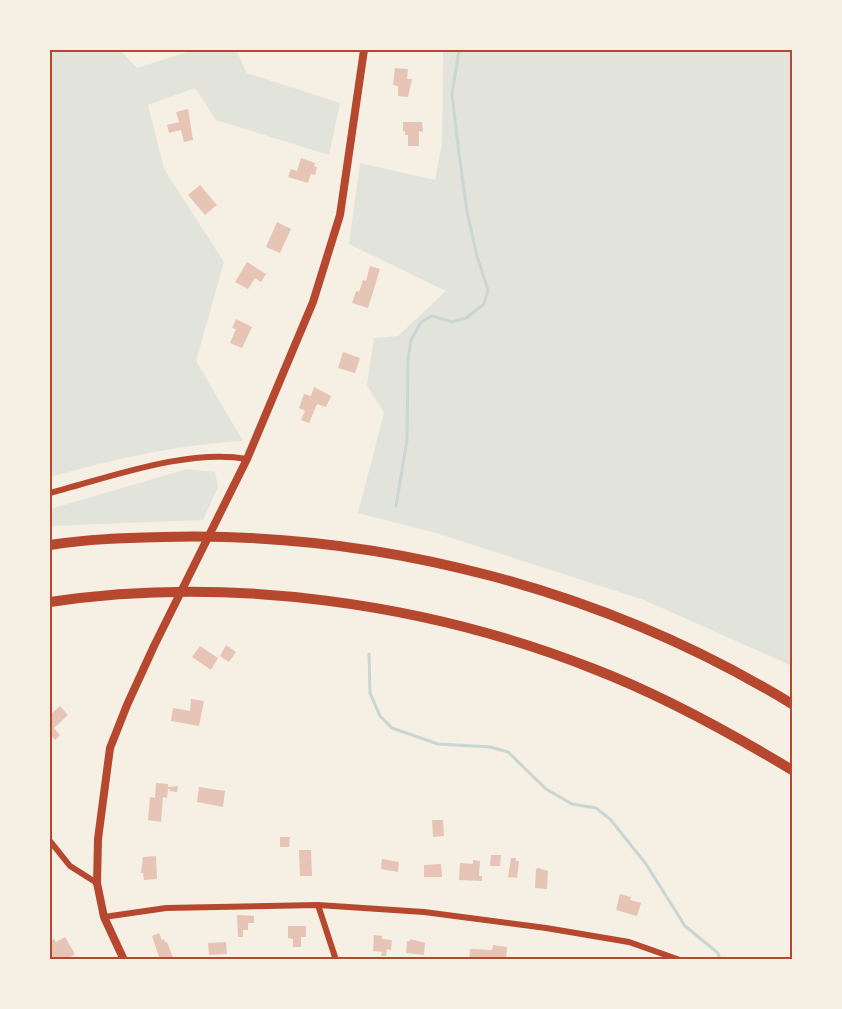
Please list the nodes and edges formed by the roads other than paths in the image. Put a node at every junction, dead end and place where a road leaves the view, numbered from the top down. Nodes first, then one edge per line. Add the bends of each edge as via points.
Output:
1 (364, 50) edge
2 (248, 459) junction
3 (50, 493) edge
4 (50, 545) edge
5 (50, 602) edge
6 (792, 704) edge
7 (792, 770) edge
8 (50, 841) edge
9 (97, 883) junction
10 (318, 905) junction
11 (104, 917) junction
12 (124, 960) edge
13 (336, 960) edge
14 (680, 960) edge

1 - 2 main road via 340,215 313,302
2 - 3 street via 191,459
2 - 9 main road via 154,646 110,748 99,830
4 - 6 highway via 104,539 236,537 302,542 432,562 525,585 613,616 743,675
5 - 7 highway via 154,593 209,593 330,602 421,618 509,640 584,665 716,725
8 - 9 street via 70,866
9 - 11 main road
10 - 11 street via 166,908
10 - 13 street
10 - 14 street via 424,912 546,928 629,942
11 - 12 main road

